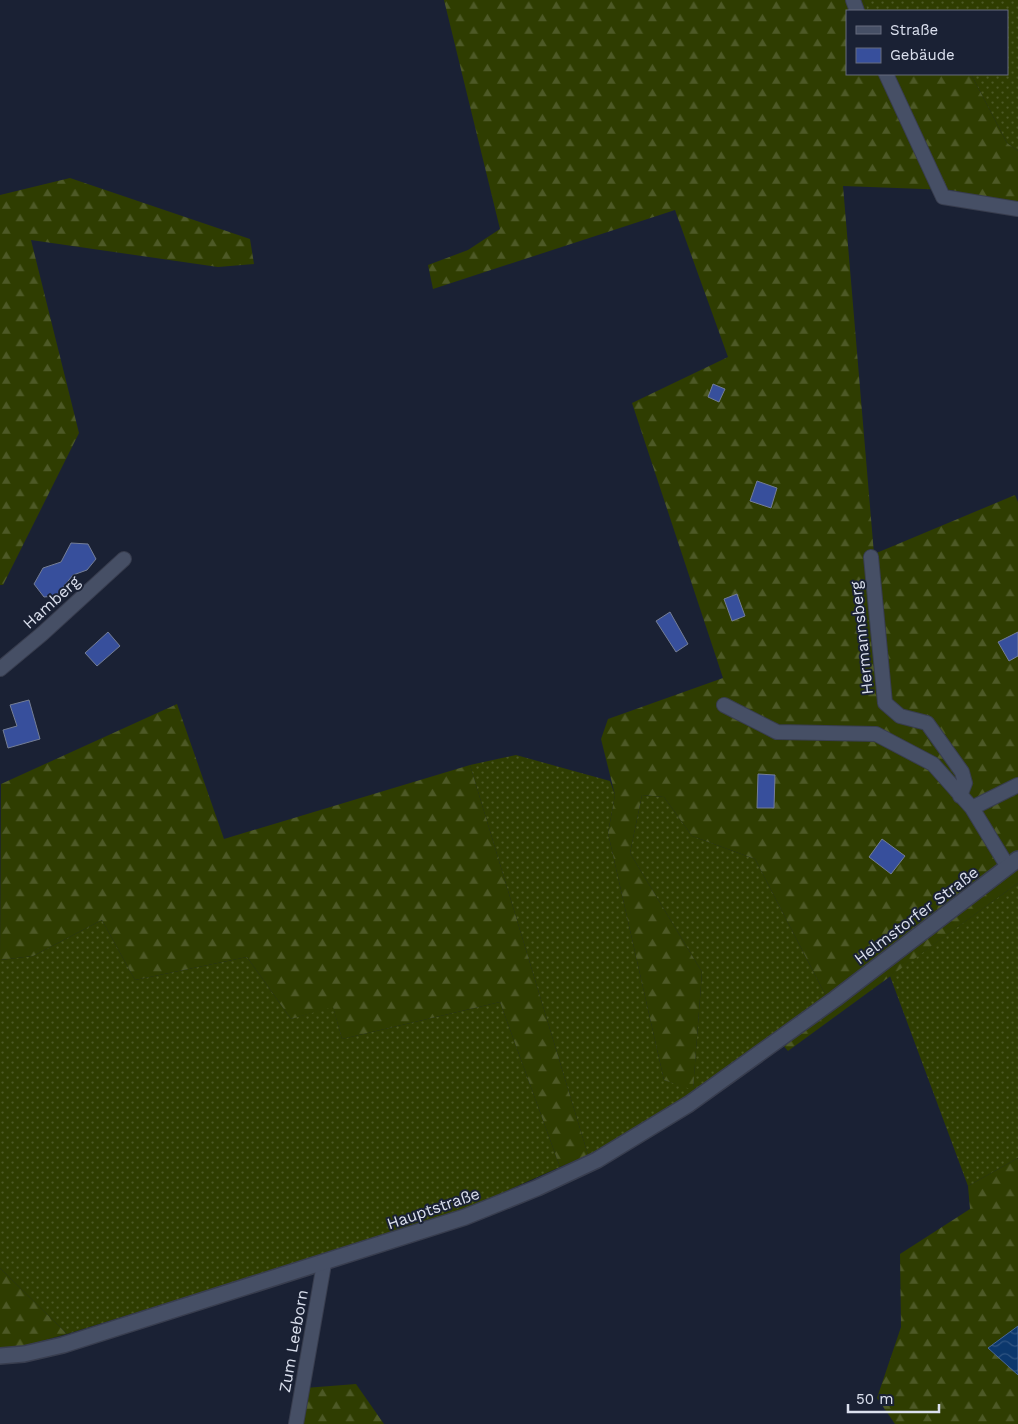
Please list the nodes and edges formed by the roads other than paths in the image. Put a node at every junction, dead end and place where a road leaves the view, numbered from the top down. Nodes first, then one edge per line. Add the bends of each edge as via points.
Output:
1 (886, 75) edge
2 (1018, 209) edge
3 (871, 557) dead end
4 (124, 559) dead end
5 (0, 669) edge
6 (724, 704) dead end
7 (1018, 785) edge
8 (960, 796) junction
9 (972, 808) junction
10 (1013, 863) edge
11 (835, 999) joint
12 (324, 1264) junction
13 (0, 1356) edge
14 (296, 1424) edge

1 - 2 street via 942,197
3 - 8 street, Hermannsberg via 885,704 900,716 927,723 962,772 965,783
4 - 5 street, Hamberg
6 - 8 street via 778,732 876,734 933,764
7 - 9 street
8 - 9 street
9 - 10 street
10 - 11 main road, Helmstorfer Straße
11 - 12 main road, Hauptstraße via 689,1104 597,1160 465,1217
12 - 13 main road, Hauptstraße via 63,1345
12 - 14 street, Zum Leeborn

